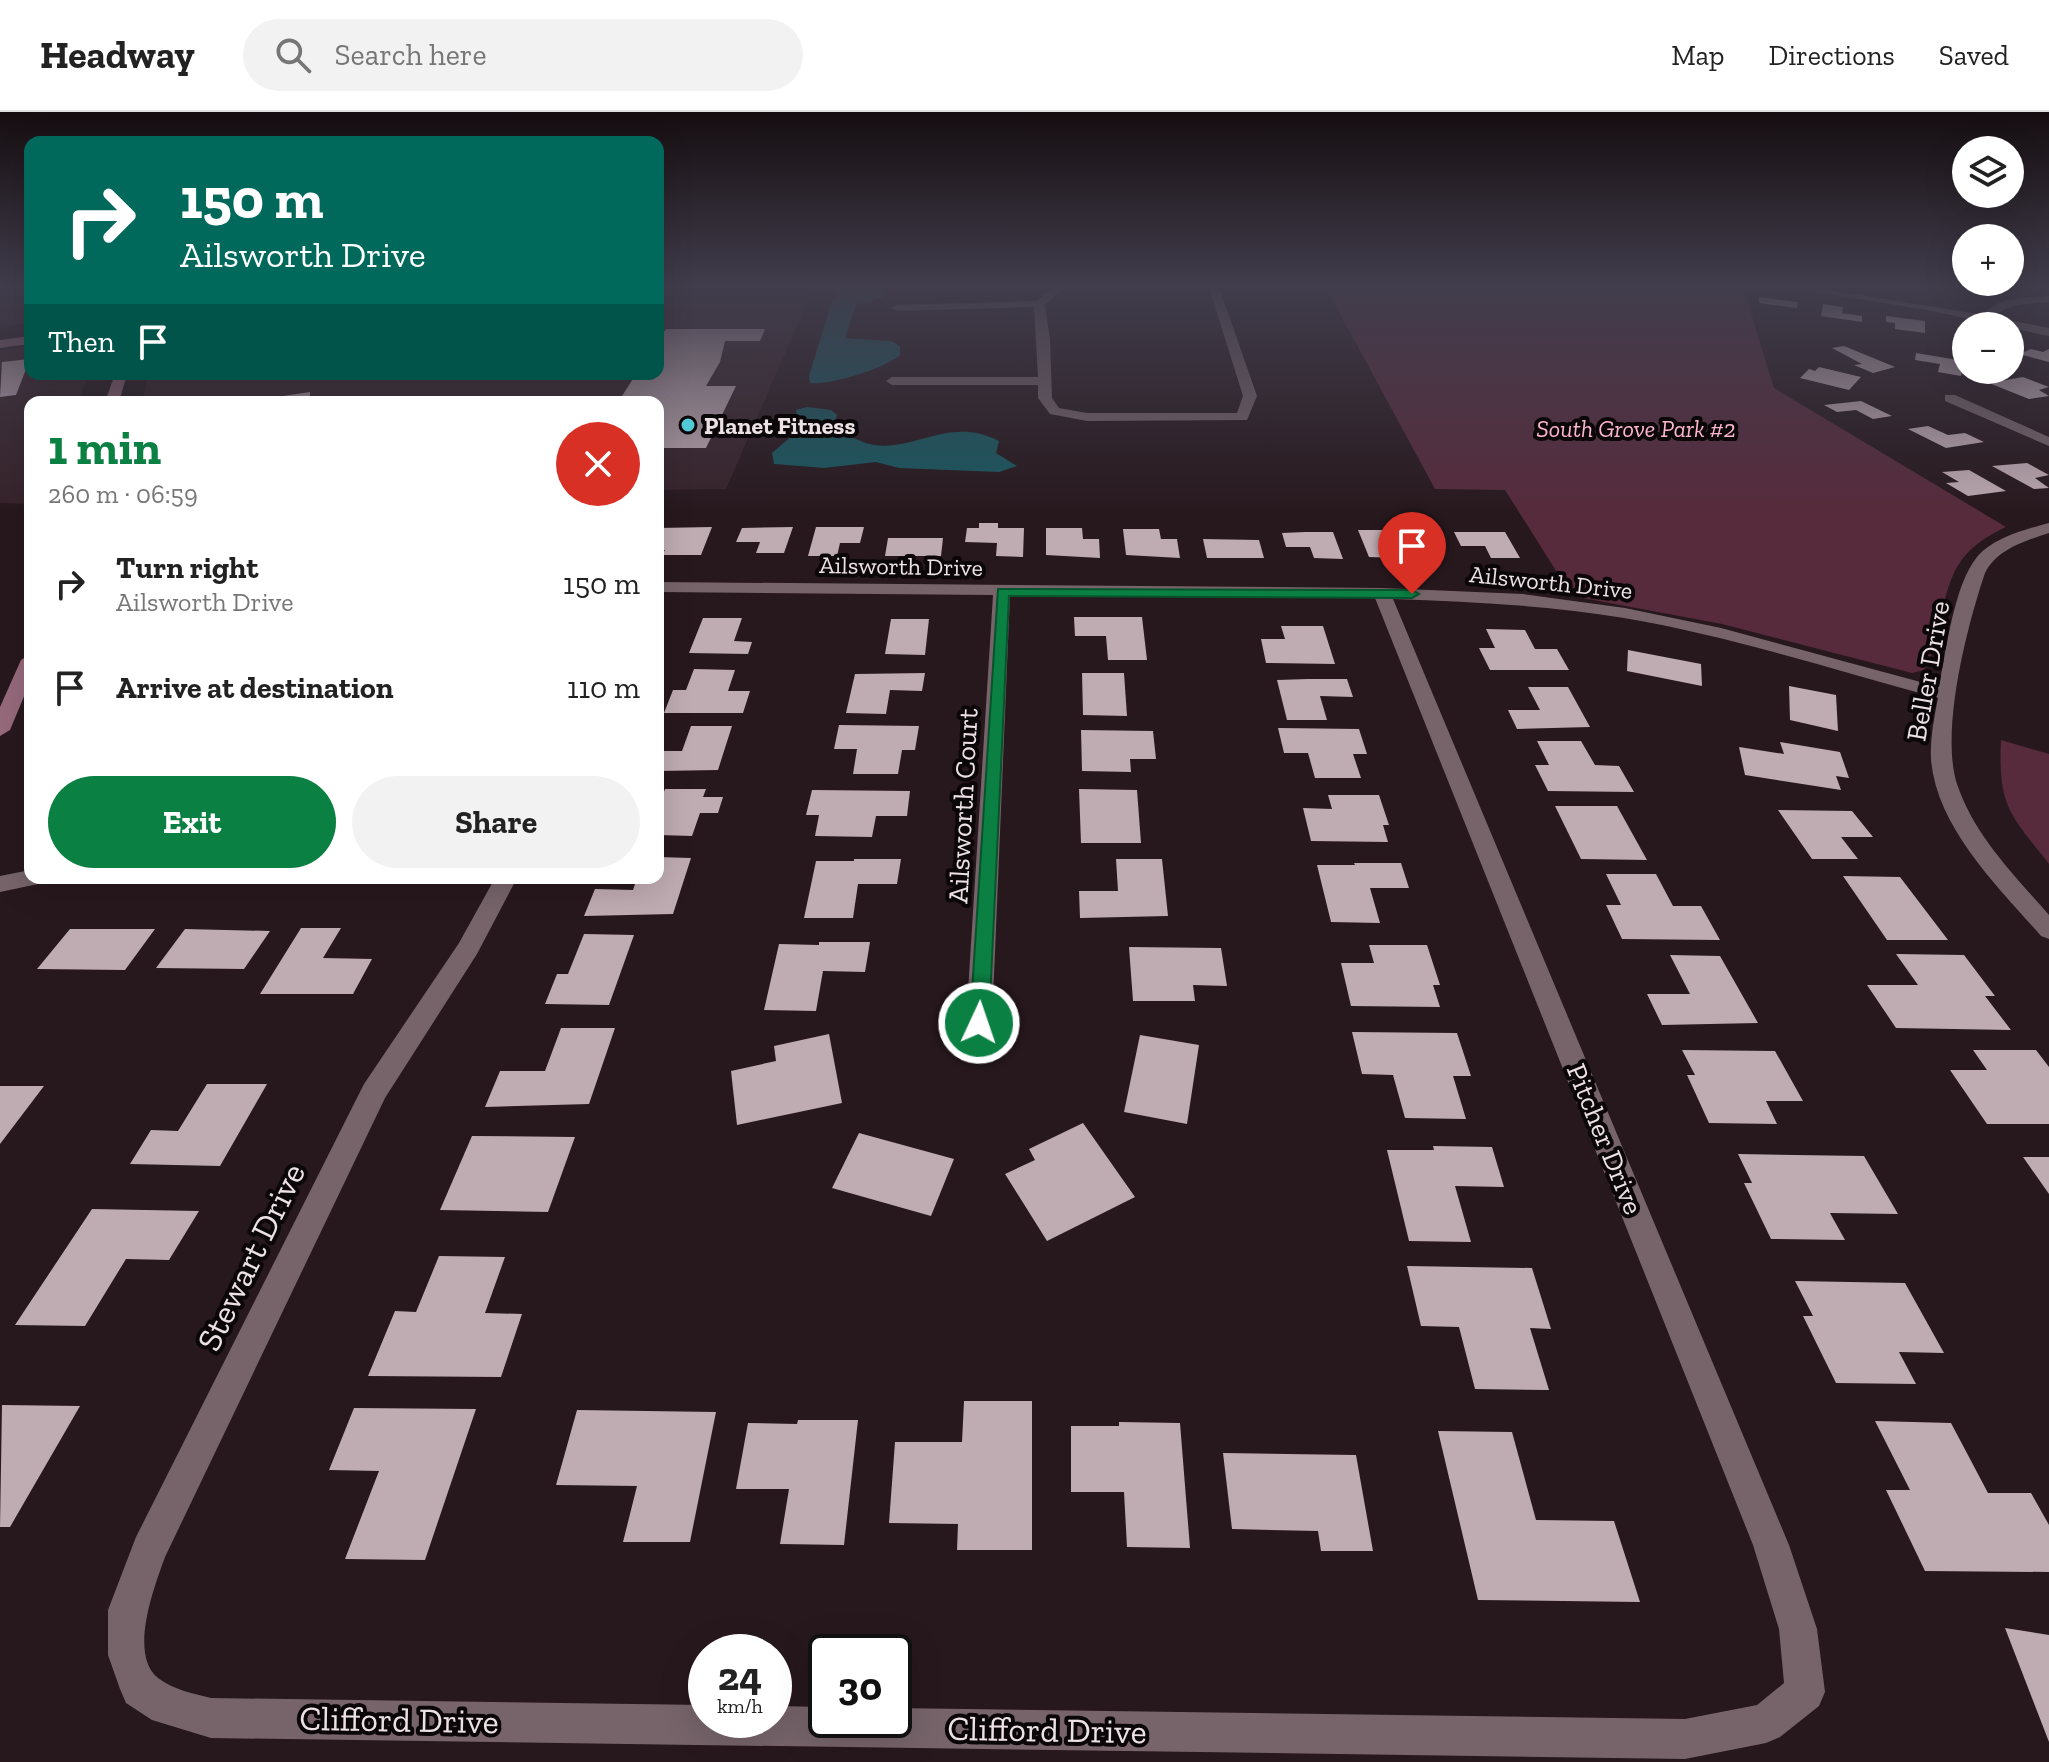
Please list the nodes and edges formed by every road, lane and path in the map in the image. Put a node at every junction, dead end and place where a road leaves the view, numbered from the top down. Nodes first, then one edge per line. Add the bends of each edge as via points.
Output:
1 (1043, 361) edge
2 (1238, 361) edge
3 (892, 381) dead end
4 (1045, 381) junction
5 (1950, 398) dead end
6 (2049, 442) edge
7 (2049, 528) edge
8 (664, 587) edge
9 (1002, 592) junction
10 (1382, 593) junction
11 (24, 674) edge
12 (1948, 695) junction
13 (0, 730) edge
14 (24, 879) edge
15 (0, 884) edge
16 (503, 884) edge
17 (2049, 930) edge
18 (979, 1023) dead end
19 (140, 1689) joint
20 (1805, 1692) joint

1 - 4 street
2 - 4 street via 1250,396 1242,417 1087,417 1055,411 1045,398
3 - 4 street
5 - 6 street
7 - 12 street, Beller Drive via 2023,536 1983,560 1970,590
8 - 9 street, Ailsworth Drive
9 - 10 street, Ailsworth Drive
9 - 18 street, Ailsworth Court
10 - 12 street, Ailsworth Drive via 1523,599 1625,613 1721,633
10 - 20 street, Pitcher Drive via 1771,1545 1798,1629
11 - 13 main road
12 - 17 street, Beller Drive via 1941,757 1956,808 1981,849
14 - 15 street
16 - 19 street, Stewart Drive via 468,948 374,1092 149,1550 127,1610 127,1655
19 - 20 street, Clifford Drive via 166,1706 211,1718 1685,1739 1766,1723

